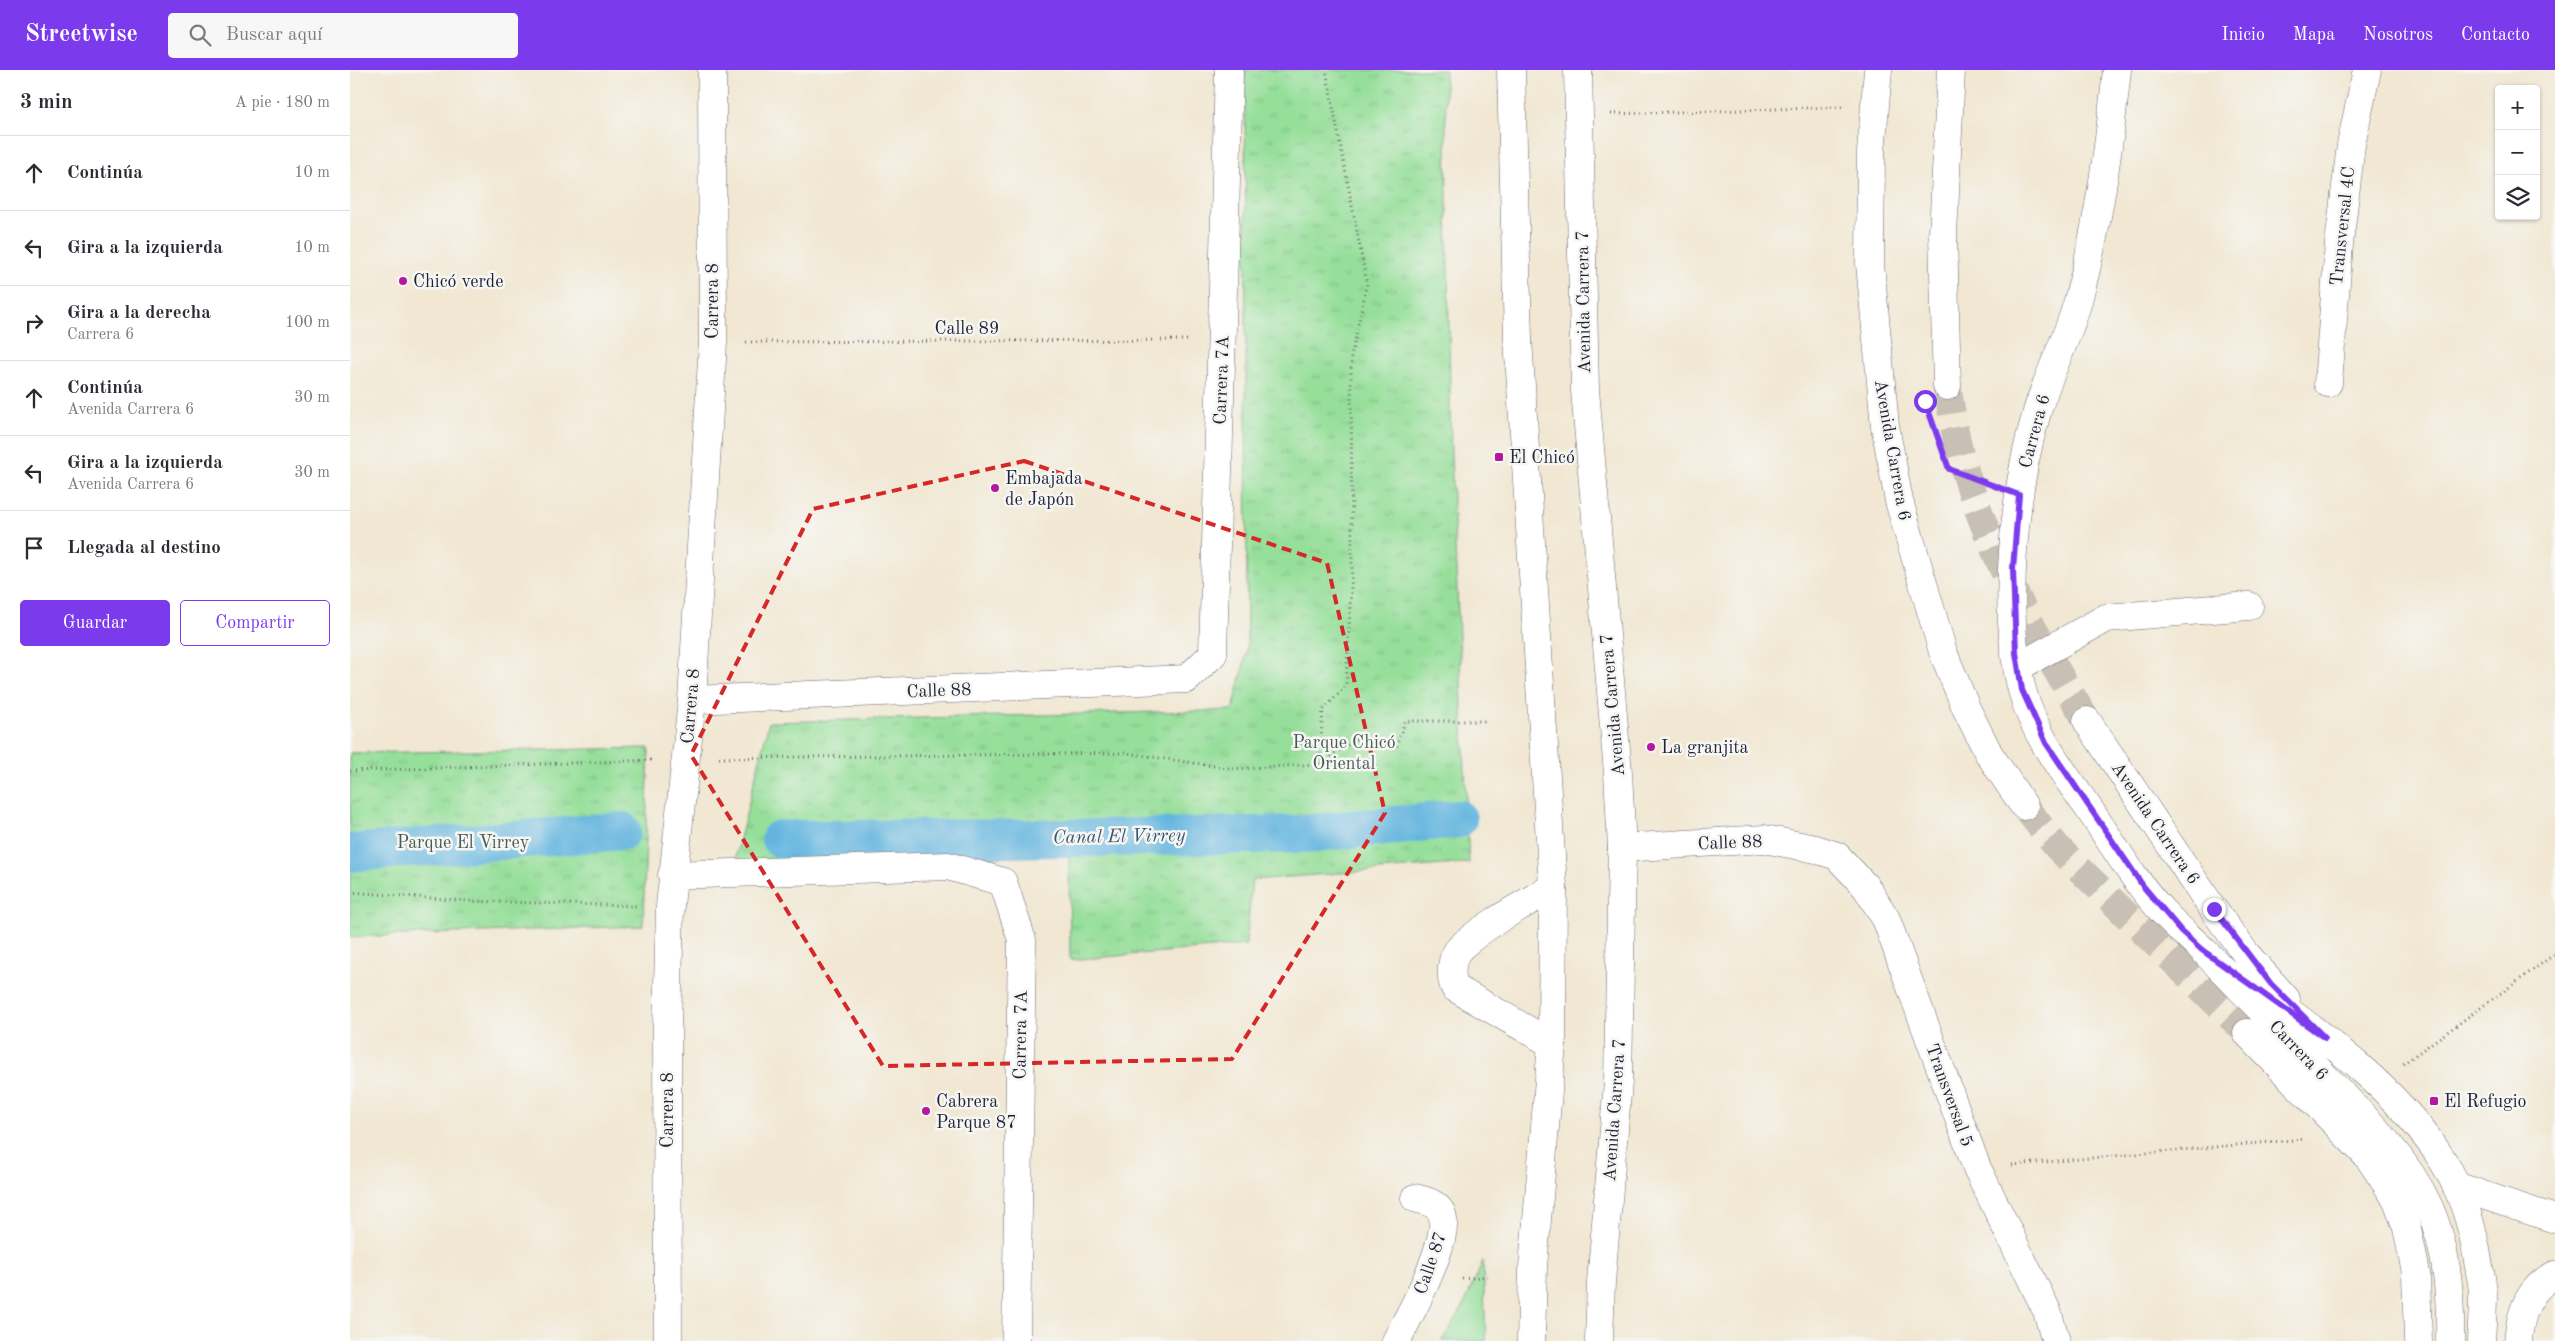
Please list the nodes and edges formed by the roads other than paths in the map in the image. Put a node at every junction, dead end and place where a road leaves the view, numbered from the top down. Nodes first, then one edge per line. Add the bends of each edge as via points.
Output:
1 (712, 70) edge
2 (1229, 70) edge
3 (1511, 70) edge
4 (1578, 70) edge
5 (1878, 70) edge
6 (1951, 70) edge
7 (2117, 70) edge
8 (2367, 70) edge
9 (2328, 383) dead end
10 (1947, 386) tunnel mouth
11 (2249, 606) dead end
12 (2018, 667) junction
13 (1187, 679) joint
14 (692, 700) junction
15 (2087, 721) tunnel mouth
16 (2024, 806) tunnel mouth
17 (1622, 848) junction
18 (1837, 856) joint
19 (672, 875) junction
20 (1553, 887) junction
21 (2202, 950) junction
22 (2248, 1033) tunnel mouth
23 (2325, 1038) junction
24 (1552, 1044) junction
25 (2456, 1186) junction
26 (1415, 1198) dead end
27 (2555, 1219) edge
28 (2555, 1275) edge
29 (668, 1341) edge
30 (1016, 1341) edge
31 (1396, 1341) edge
32 (1531, 1341) edge
33 (1599, 1341) edge
34 (2056, 1341) edge
35 (2418, 1341) edge
36 (2450, 1341) edge
37 (2481, 1341) edge
38 (2518, 1341) edge

1 - 14 main road, Carrera 8 via 712,342
2 - 13 main road, Carrera 7A via 1213,654
3 - 20 main road via 1518,339
4 - 17 main road, Avenida Carrera 7 via 1585,390
5 - 16 main road, Avenida Carrera 6 via 1871,152 1870,264 1885,426 1899,501 1950,668 1989,754
6 - 10 main road via 1943,234
7 - 12 main road, Carrera 6 via 2106,172 2089,260 2078,302 2037,409 2019,495 2013,569
8 - 9 main road, Transversal 4C via 2349,165 2339,244
11 - 12 main road via 2106,618
12 - 21 main road, Carrera 6 via 2032,717 2070,782 2160,909
13 - 14 main road, Calle 88
14 - 19 main road, Carrera 8
15 - 23 main road, Avenida Carrera 6 via 2246,954
17 - 18 main road, Calle 88 via 1764,839
17 - 33 main road, Avenida Carrera 7 via 1618,1082
18 - 34 main road, Transversal 5 via 1866,887 1886,919 1977,1168 2047,1312
19 - 29 main road, Carrera 8 via 667,1028
19 - 30 main road, Carrera 7A via 948,866 1003,882 1022,940
20 - 24 main road
20 - 24 main road via 1460,948 1453,962 1452,982 1455,988
21 - 23 main road, Avenida Carrera 6
21 - 36 main road, Carrera 6 via 2360,1113 2414,1178 2430,1208 2440,1238
22 - 35 main road via 2369,1158 2397,1200 2407,1228 2416,1273
23 - 25 main road, Avenida Carrera 6 via 2400,1109 2443,1161
24 - 32 main road via 1533,1267
25 - 27 main road
25 - 37 main road, Avenida Carrera 6 via 2476,1249 2483,1294
26 - 31 main road, Calle 87 via 1433,1203 1442,1213 1443,1225 1426,1284
28 - 38 main road via 2530,1296 2520,1321

